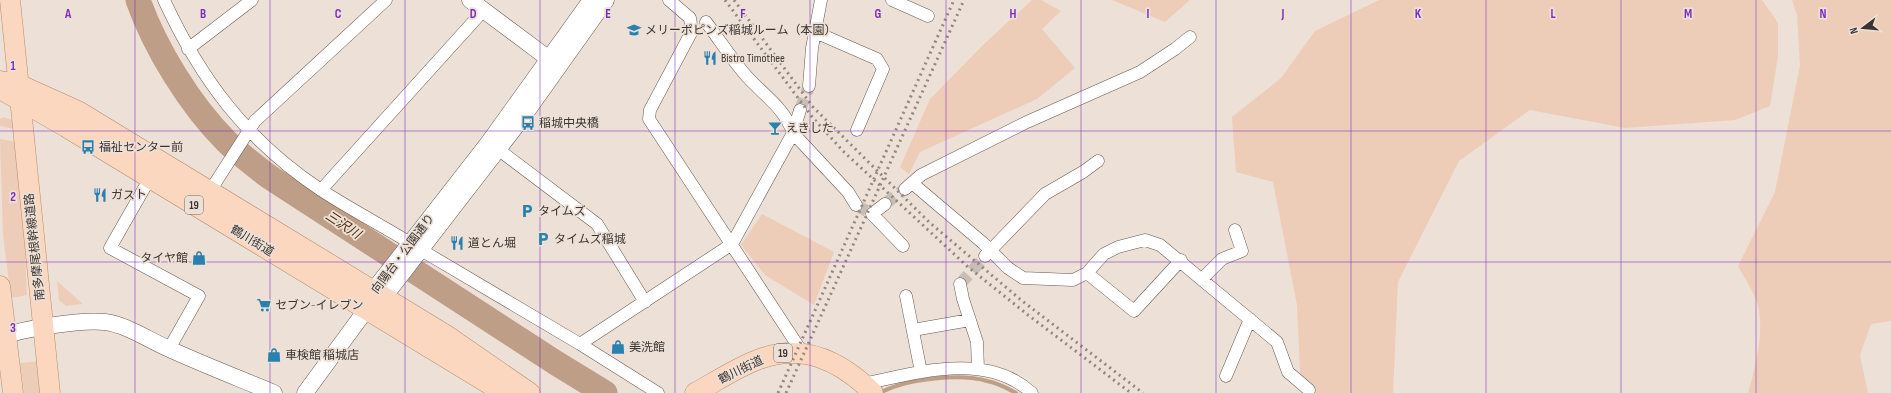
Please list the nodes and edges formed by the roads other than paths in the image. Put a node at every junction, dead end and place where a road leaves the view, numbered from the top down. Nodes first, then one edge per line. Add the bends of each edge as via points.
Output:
1 (164, 0) edge
2 (252, 0) edge
3 (386, 0) edge
4 (470, 0) edge
5 (591, 0) edge
6 (606, 0) edge
7 (669, 0) edge
8 (821, 0) edge
9 (892, 0) edge
10 (11, 5) edge
11 (483, 11) junction
12 (928, 16) dead end
13 (706, 22) dead end
14 (815, 32) junction
15 (0, 37) edge
16 (1190, 37) dead end
17 (188, 49) junction
18 (549, 60) junction
19 (809, 86) tunnel mouth
20 (10, 89) edge
21 (800, 110) tunnel mouth
22 (857, 130) dead end
23 (793, 133) junction
24 (246, 135) junction
25 (494, 146) junction
26 (1098, 161) dead end
27 (150, 178) junction
28 (321, 190) junction
29 (210, 192) junction
30 (885, 204) tunnel mouth
31 (856, 206) tunnel mouth
32 (1235, 230) dead end
33 (732, 244) junction
34 (903, 246) dead end
35 (412, 251) junction
36 (987, 254) junction
37 (1180, 260) junction
38 (1087, 273) junction
39 (1202, 279) junction
40 (960, 284) dead end
41 (0, 286) edge
42 (378, 294) junction
43 (906, 296) dead end
44 (645, 302) junction
45 (366, 310) junction
46 (1250, 319) junction
47 (970, 320) junction
48 (42, 327) junction
49 (913, 330) junction
50 (3, 336) edge
51 (580, 344) junction
52 (169, 349) junction
53 (802, 352) junction
54 (978, 368) junction
55 (921, 372) junction
56 (1226, 376) dead end
57 (868, 388) edge
58 (1309, 390) dead end
59 (12, 393) edge
60 (50, 393) edge
61 (274, 393) edge
62 (305, 393) edge
63 (504, 393) edge
64 (530, 393) edge
65 (658, 393) edge
66 (695, 393) edge
67 (1032, 393) edge

1 - 17 street
2 - 17 street
3 - 24 street via 255,121
4 - 11 street
5 - 18 street, 向陽台・公園通り
6 - 25 street, 向陽台・公園通り
7 - 33 street via 690,18 692,32 650,110 650,119
8 - 14 street
9 - 12 street
10 - 15 main road via 8,28
10 - 20 main road
11 - 18 street
11 - 28 street
13 - 23 street via 744,73 772,100 790,124
14 - 19 street
14 - 22 street via 877,59 883,69
16 - 36 street via 1175,50 1140,72 1027,122 921,174 909,186
17 - 24 street
18 - 25 street, 向陽台・公園通り
20 - 27 main road, 鶴川街道 / 19
20 - 29 main road, 鶴川街道 / 19 via 45,95 78,111
20 - 48 main road, 南多摩尾根幹線道路
21 - 23 street
23 - 31 street via 848,192
23 - 33 street
24 - 28 street
24 - 29 street
25 - 35 street, 向陽台・公園通り
25 - 44 street via 597,224
26 - 36 street via 1045,194
27 - 45 main road, 鶴川街道 / 19
27 - 52 street via 110,248 199,296
28 - 35 street
29 - 42 main road, 鶴川街道 / 19
30 - 34 street via 872,214
32 - 39 street via 1242,251 1222,259
33 - 44 street
33 - 53 street
35 - 42 street, 向陽台・公園通り
35 - 51 street
36 - 38 street via 1024,278 1073,280
37 - 38 street via 1160,245 1145,240 1118,247 1104,254
37 - 38 street via 1134,311
37 - 39 street
39 - 46 street
40 - 47 street
41 - 50 main road
42 - 45 street, 向陽台・公園通り
42 - 64 main road, 鶴川街道 / 19 via 446,335
43 - 49 street
44 - 51 street
45 - 62 street, 向陽台・公園通り
45 - 63 main road, 鶴川街道 / 19
46 - 56 street
46 - 58 street via 1277,342 1288,372
47 - 49 street
47 - 54 street via 977,342
48 - 50 street
48 - 52 street via 106,322 121,325
48 - 60 main road, 南多摩尾根幹線道路
49 - 55 street
50 - 59 main road
51 - 65 street
52 - 61 street
53 - 57 main road, 鶴川街道 / 19 via 836,364
53 - 66 main road, 鶴川街道 / 19 via 775,354 757,360
54 - 55 street
54 - 67 street via 1016,380
55 - 57 street

